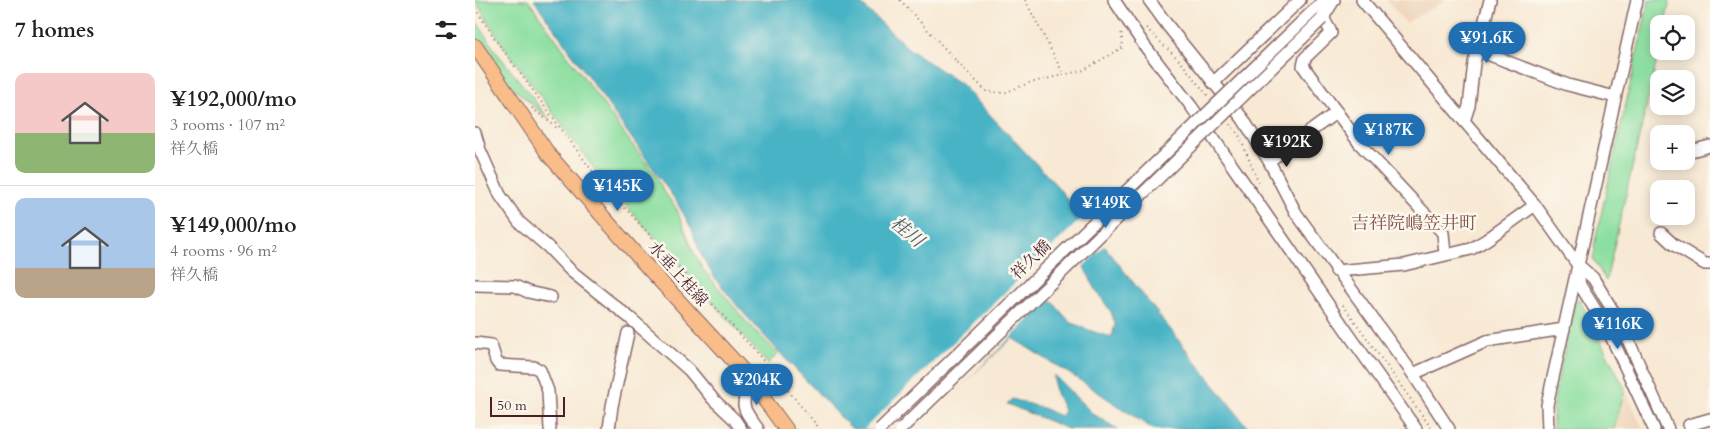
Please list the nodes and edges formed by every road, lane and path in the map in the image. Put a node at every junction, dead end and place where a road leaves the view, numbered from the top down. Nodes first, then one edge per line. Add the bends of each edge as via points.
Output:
1 (900, 0) edge
2 (1025, 0) edge
3 (1114, 0) edge
4 (1149, 0) edge
5 (1300, 0) edge
6 (1324, 0) edge
7 (1333, 0) edge
8 (1362, 0) edge
9 (1490, 0) edge
10 (1637, 0) edge
11 (475, 8) edge
12 (1323, 18) junction
13 (1119, 26) dead end
14 (475, 46) edge
15 (1477, 50) junction
16 (1064, 74) junction
17 (1213, 83) junction
18 (1615, 97) junction
19 (1337, 112) junction
20 (1464, 121) junction
21 (475, 133) edge
22 (1710, 146) edge
23 (1695, 150) edge
24 (1269, 161) junction
25 (1535, 205) junction
26 (1661, 233) dead end
27 (1445, 254) junction
28 (1577, 264) junction
29 (1710, 264) edge
30 (1337, 271) junction
31 (475, 285) edge
32 (551, 298) dead end
33 (1564, 329) junction
34 (628, 333) dead end
35 (475, 343) edge
36 (1413, 374) junction
37 (751, 383) junction
38 (1710, 419) edge
39 (1689, 426) dead end
40 (551, 429) edge
41 (609, 429) edge
42 (741, 429) edge
43 (758, 429) edge
44 (786, 429) edge
45 (820, 429) edge
46 (880, 429) edge
47 (901, 429) edge
48 (1416, 429) edge
49 (1449, 429) edge
50 (1548, 429) edge
51 (1654, 429) edge
52 (1667, 429) edge

1 - 16 path via 987,90 1004,92
2 - 16 path
3 - 48 street
4 - 17 street
5 - 17 street
6 - 46 street, 祥久橋, bridge
7 - 12 street, 祥久橋
8 - 20 street
9 - 15 street
10 - 18 street
11 - 45 path via 596,176 756,352
12 - 19 street via 1331,33 1305,58 1303,66
12 - 47 street, 祥久橋, bridge
13 - 16 path via 1123,48 1084,70
14 - 37 main road, 水垂上桂線 via 549,155
15 - 18 street via 1568,85
15 - 20 street
17 - 24 street via 1243,119
18 - 28 street
19 - 24 street
19 - 27 street via 1359,144 1443,233
20 - 25 street
21 - 42 street via 501,195 519,222 571,271 689,370
22 - 23 street
24 - 30 street via 1296,213
25 - 27 street via 1479,244
25 - 28 street
26 - 29 street via 1674,245
27 - 30 street via 1404,265
28 - 33 street
28 - 51 street via 1580,285 1608,330
28 - 52 street via 1593,278 1621,324
30 - 36 street
31 - 32 street via 515,286
33 - 36 street via 1487,341
33 - 50 street via 1547,405
34 - 41 street
35 - 40 street via 491,345 499,365 540,370 548,391
36 - 49 street
37 - 43 street via 743,406
37 - 44 main road, 水垂上桂線
38 - 39 street

